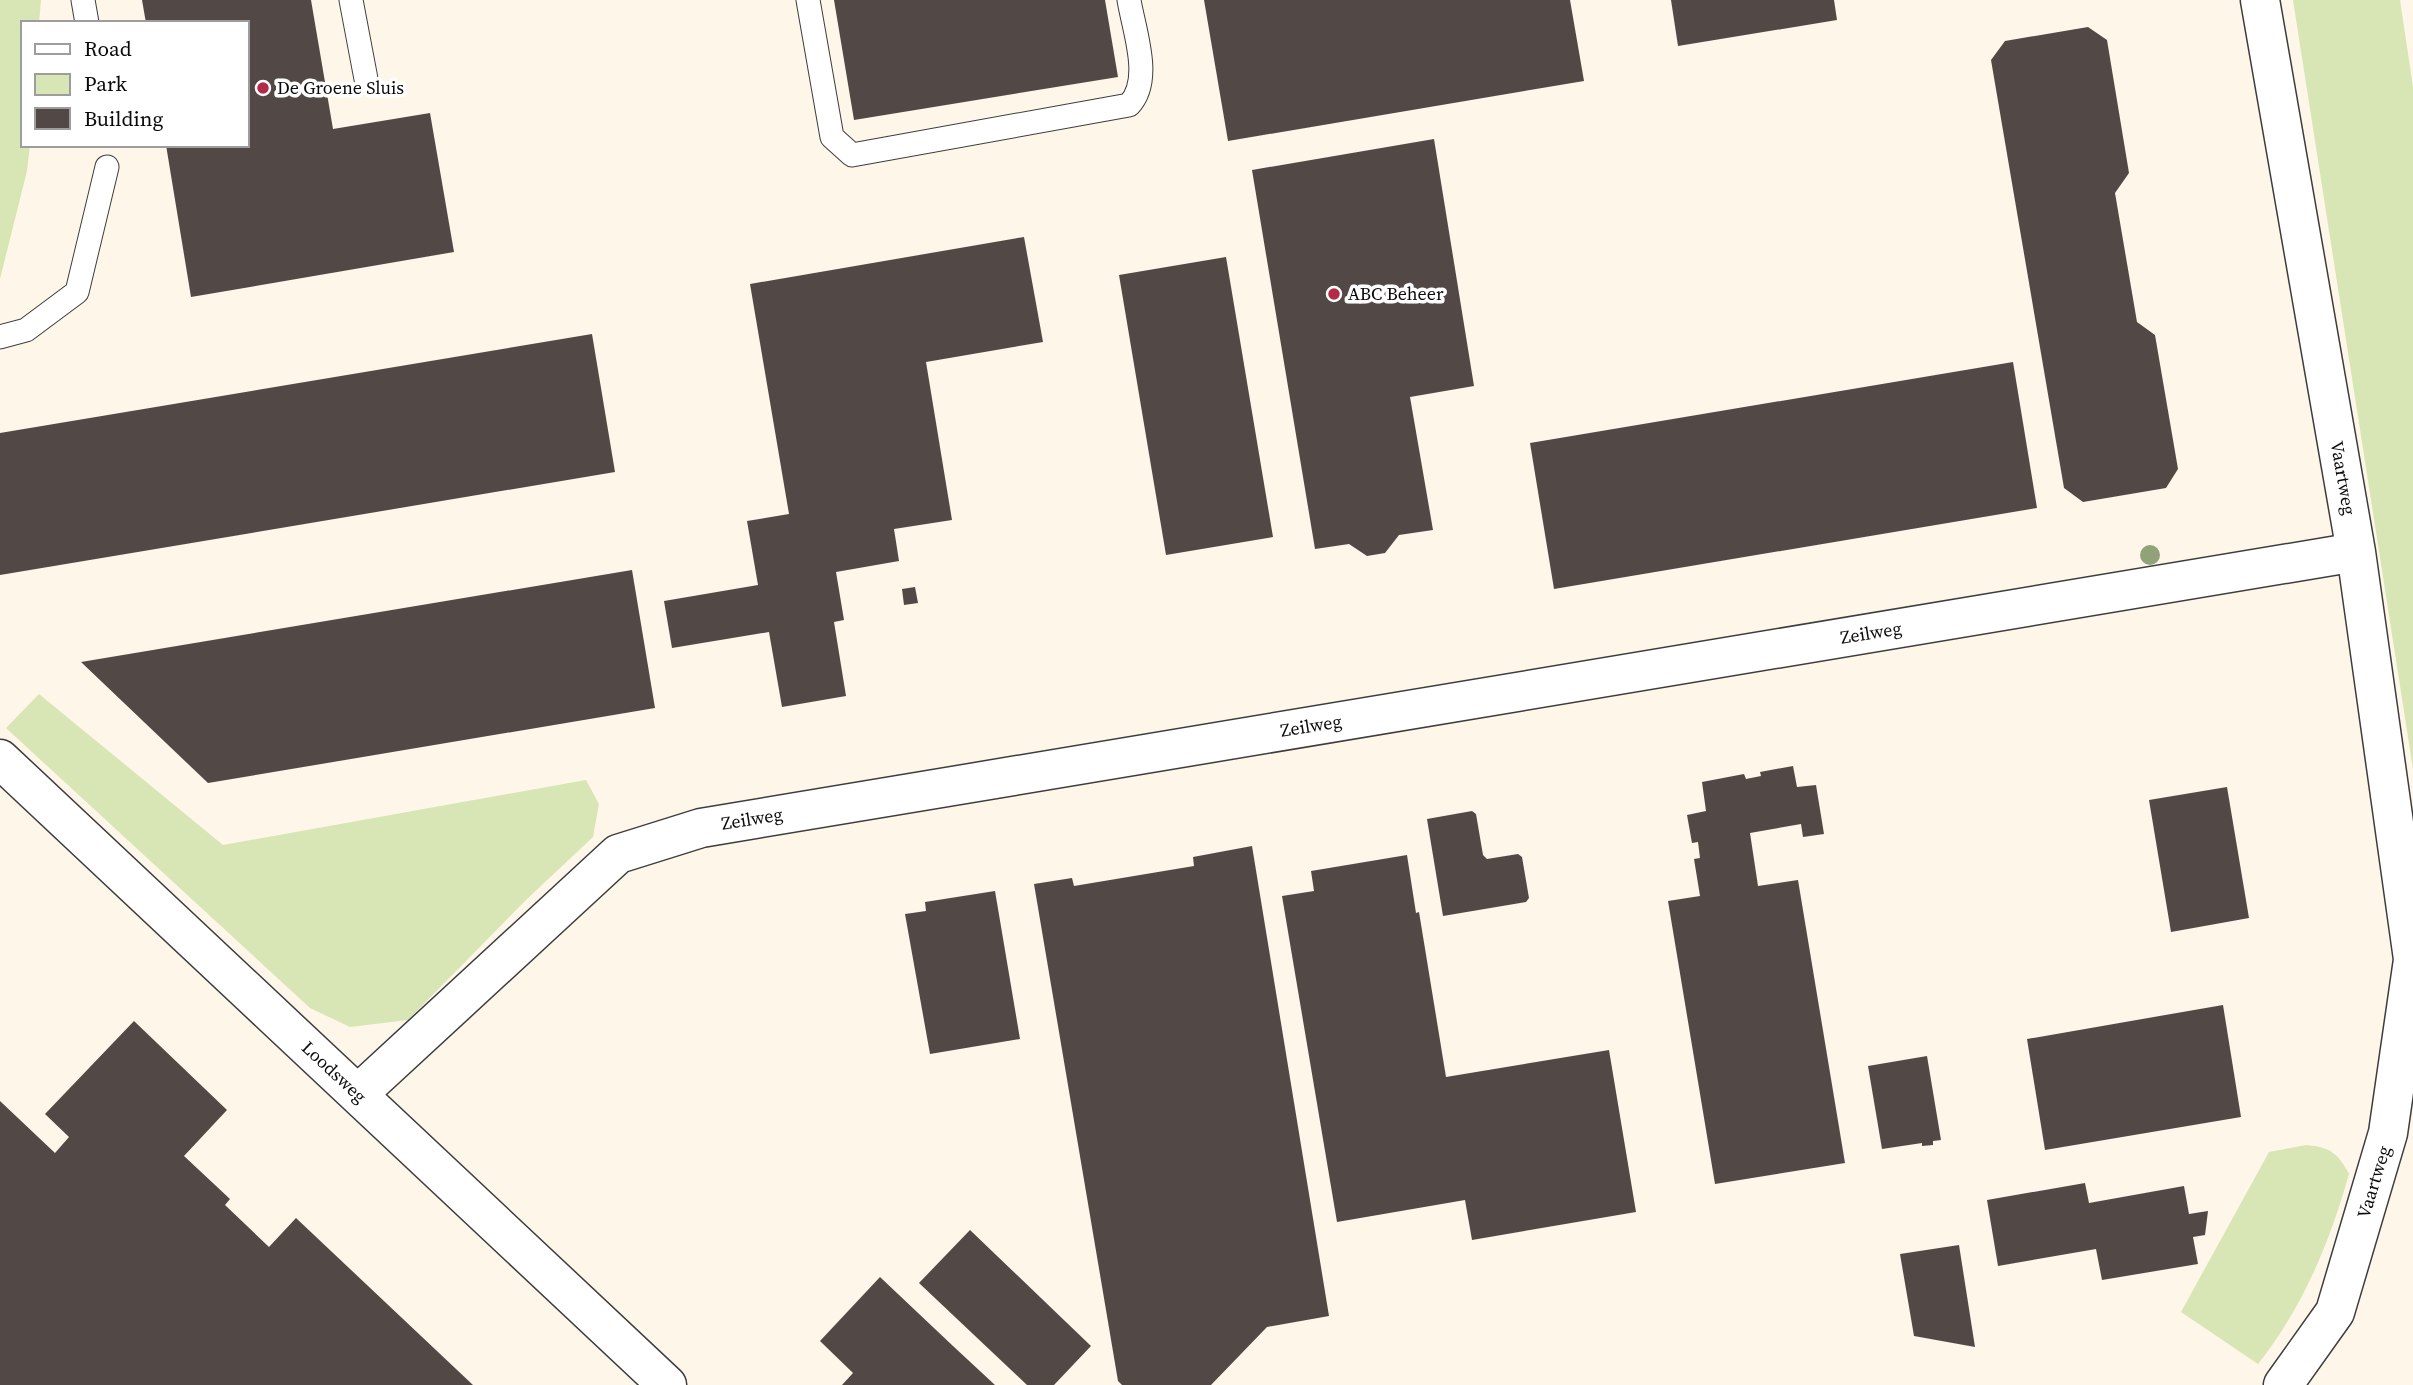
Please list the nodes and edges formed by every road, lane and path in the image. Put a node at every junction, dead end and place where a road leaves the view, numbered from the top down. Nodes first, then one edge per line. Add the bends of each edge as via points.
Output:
1 (83, 0) edge
2 (351, 0) edge
3 (808, 0) edge
4 (1129, 0) edge
5 (2260, 0) edge
6 (88, 21) edge
7 (366, 79) dead end
8 (107, 167) dead end
9 (0, 337) edge
10 (2356, 552) junction
11 (0, 759) edge
12 (2413, 960) edge
13 (358, 1094) junction
14 (667, 1385) edge
15 (2283, 1385) edge

1 - 6 lane
2 - 7 lane
3 - 4 lane via 832,137 852,155 1129,105 1138,96 1142,78
5 - 10 street, Vaartweg
8 - 9 lane via 77,292 26,330
10 - 12 street, Vaartweg
10 - 13 street, Zeilweg via 701,828 618,855
11 - 13 street, Loodsweg
12 - 15 street, Vaartweg via 2389,1133 2335,1312
13 - 14 street, Loodsweg

